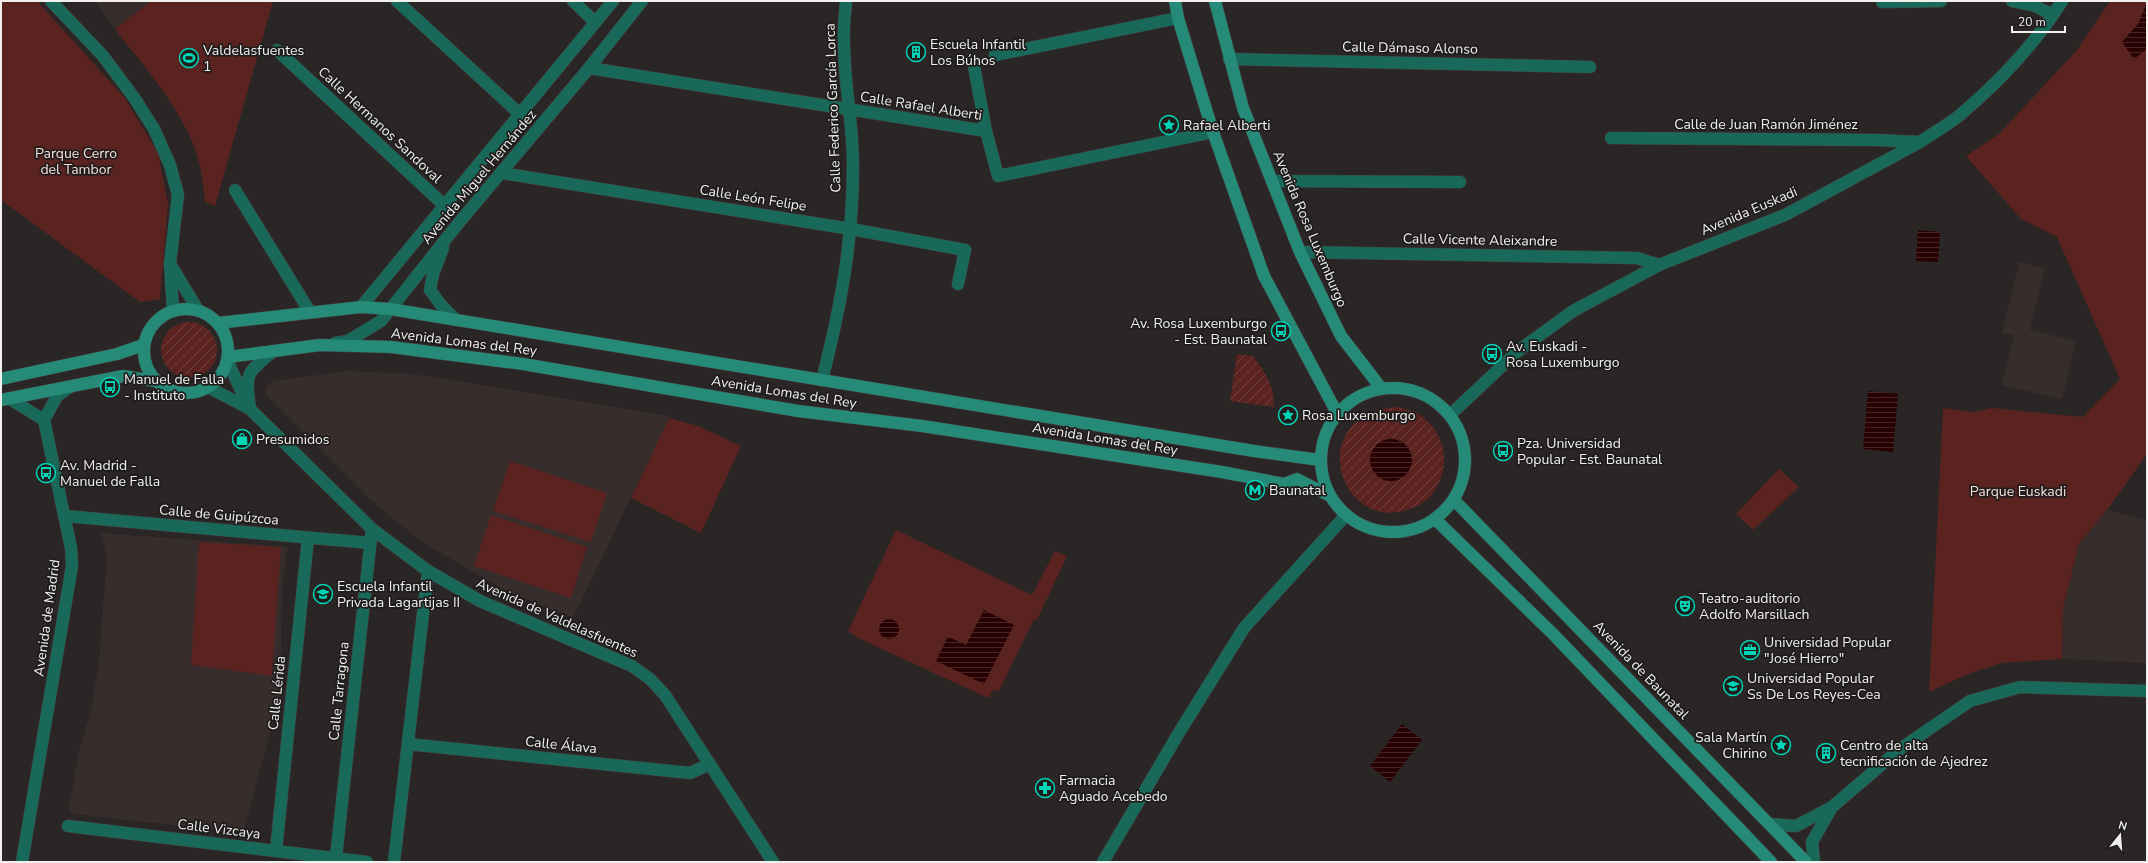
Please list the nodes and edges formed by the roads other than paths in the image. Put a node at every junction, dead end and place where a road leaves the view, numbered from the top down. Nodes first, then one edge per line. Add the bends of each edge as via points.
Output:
1 (50, 1) edge
2 (397, 1) edge
3 (573, 1) edge
4 (613, 1) edge
5 (642, 1) edge
6 (846, 1) edge
7 (1175, 1) edge
8 (1215, 1) edge
9 (1941, 1) edge
10 (2012, 1) edge
11 (2062, 1) edge
12 (1882, 2) edge
13 (2053, 15) junction
14 (1178, 18) junction
15 (595, 22) junction
16 (277, 50) dead end
17 (995, 55) dead end
18 (1229, 59) junction
19 (974, 61) dead end
20 (1590, 66) dead end
21 (589, 68) junction
22 (850, 110) junction
23 (521, 115) junction
24 (986, 131) junction
25 (1213, 132) junction
26 (1611, 138) dead end
27 (1920, 142) junction
28 (502, 173) junction
29 (1272, 181) junction
30 (1460, 182) dead end
31 (235, 190) dead end
32 (445, 206) junction
33 (851, 229) junction
34 (447, 238) junction
35 (1300, 252) junction
36 (170, 264) junction
37 (1658, 265) junction
38 (958, 284) dead end
39 (361, 307) junction
40 (390, 309) junction
41 (173, 310) junction
42 (198, 310) junction
43 (310, 312) junction
44 (456, 320) junction
45 (218, 323) junction
46 (143, 345) junction
47 (320, 345) junction
48 (272, 352) junction
49 (228, 359) junction
50 (1, 379) edge
51 (822, 380) junction
52 (155, 381) junction
53 (70, 387) junction
54 (208, 387) junction
55 (1381, 388) junction
56 (5, 399) edge
57 (250, 409) junction
58 (1337, 413) junction
59 (1450, 415) junction
60 (44, 420) junction
61 (1320, 460) junction
62 (1330, 496) junction
63 (1454, 500) junction
64 (1346, 515) junction
65 (65, 516) junction
66 (1435, 519) junction
67 (372, 529) junction
68 (308, 538) junction
69 (370, 543) junction
70 (428, 571) junction
71 (2147, 691) edge
72 (408, 744) junction
73 (710, 764) junction
74 (1832, 807) junction
75 (1770, 824) junction
76 (68, 826) dead end
77 (276, 851) junction
78 (336, 858) junction
79 (22, 862) edge
80 (367, 862) edge
81 (394, 862) edge
82 (773, 862) edge
83 (1103, 862) edge
84 (1771, 862) edge
85 (1806, 862) edge
86 (1814, 862) edge

1 - 36 street via 103,56 154,128 170,165 178,195
2 - 23 street
3 - 15 street
4 - 15 street, Avenida Miguel Hernández
5 - 21 street, Avenida Miguel Hernández
6 - 22 street, Calle Federico García Lorca via 844,44
7 - 14 main road
8 - 18 main road, Avenida Rosa Luxemburgo
9 - 12 street
10 - 13 street via 2033,5
11 - 13 street, Avenida Euskadi
13 - 27 street, Avenida Euskadi via 2020,58 1960,115
14 - 17 street
14 - 25 main road
15 - 23 street, Avenida Miguel Hernández
16 - 32 street, Calle Hermanos Sandoval
18 - 20 street, Calle Dámaso Alonso
18 - 29 main road, Avenida Rosa Luxemburgo via 1243,108
19 - 24 street
21 - 22 street, Calle Rafael Alberti
21 - 28 street, Avenida Miguel Hernández
22 - 24 street, Calle Rafael Alberti
22 - 33 street, Calle Federico García Lorca via 853,164
23 - 32 street, Avenida Miguel Hernández
24 - 25 street, Calle Rafael Alberti via 998,176
25 - 58 main road via 1264,276
26 - 27 street, Calle de Juan Ramón Jiménez
27 - 37 street, Avenida Euskadi via 1785,215
28 - 33 street, Calle León Felipe
28 - 34 street, Avenida Miguel Hernández
29 - 30 street
29 - 35 main road, Avenida Rosa Luxemburgo
31 - 43 street
32 - 39 street, Avenida Miguel Hernández
33 - 38 street, Calle León Felipe via 965,250
33 - 51 street, Calle Federico García Lorca via 843,289
34 - 40 street, Avenida Miguel Hernández
34 - 44 street via 433,274 430,290
35 - 37 street, Calle Vicente Aleixandre via 1637,258
35 - 55 main road, Avenida Rosa Luxemburgo via 1341,336
36 - 41 street
36 - 42 street
37 - 59 street, Avenida Euskadi via 1573,311 1518,352
39 - 40 main road, Avenida Lomas del Rey
39 - 43 main road, Avenida Lomas del Rey
40 - 44 main road, Avenida Lomas del Rey
40 - 47 street, Avenida Miguel Hernández via 381,321 348,341
41 - 42 main road
41 - 46 main road via 159,317 149,328
42 - 45 main road
43 - 45 main road, Avenida Lomas del Rey
44 - 51 main road, Avenida Lomas del Rey
45 - 49 main road via 227,340
46 - 50 main road via 117,354
46 - 52 main road via 145,365
47 - 48 main road, Avenida Lomas del Rey
47 - 62 main road, Avenida Lomas del Rey via 391,347 523,364 798,411 929,427 1222,472 1284,484 1297,479
48 - 49 main road, Avenida Lomas del Rey
48 - 57 street via 255,366 246,379
49 - 54 main road via 219,377
49 - 57 street
51 - 61 main road, Avenida Lomas del Rey
52 - 53 main road via 123,376
52 - 54 main road via 178,393 192,393
53 - 56 main road
53 - 60 street via 57,396
54 - 57 street
55 - 58 main road via 1357,396
55 - 59 main road via 1407,389 1431,398
56 - 60 street
57 - 67 street, Avenida de Valdelasfuentes
58 - 61 main road via 1324,435
59 - 63 main road via 1462,435 1466,458 1463,480
60 - 65 street, Avenida de Madrid
61 - 62 main road via 1323,479
62 - 64 main road
63 - 66 main road
63 - 75 main road, Avenida de Baunatal
64 - 66 main road via 1366,527 1390,532 1413,529
64 - 83 street via 1244,628
65 - 68 street, Calle de Guipúzcoa
65 - 79 street, Avenida de Madrid via 72,566
66 - 84 main road via 1554,635
67 - 69 street, Calle Tarragona
67 - 70 street, Avenida de Valdelasfuentes
68 - 69 street, Calle de Guipúzcoa
68 - 77 street, Calle Lérida
69 - 78 street, Calle Tarragona
70 - 72 street
70 - 73 street, Avenida de Valdelasfuentes via 480,601 632,666 650,679 678,714
71 - 74 street via 2020,687 1970,701 1900,749
72 - 73 street, Calle Álava via 690,773
72 - 81 street
73 - 82 street, Avenida de Valdelasfuentes
74 - 75 street via 1796,826
74 - 86 street via 1812,842
75 - 85 main road, Avenida de Baunatal
76 - 77 street, Calle Vizcaya
77 - 78 street, Calle Vizcaya
78 - 80 street, Calle Vizcaya

